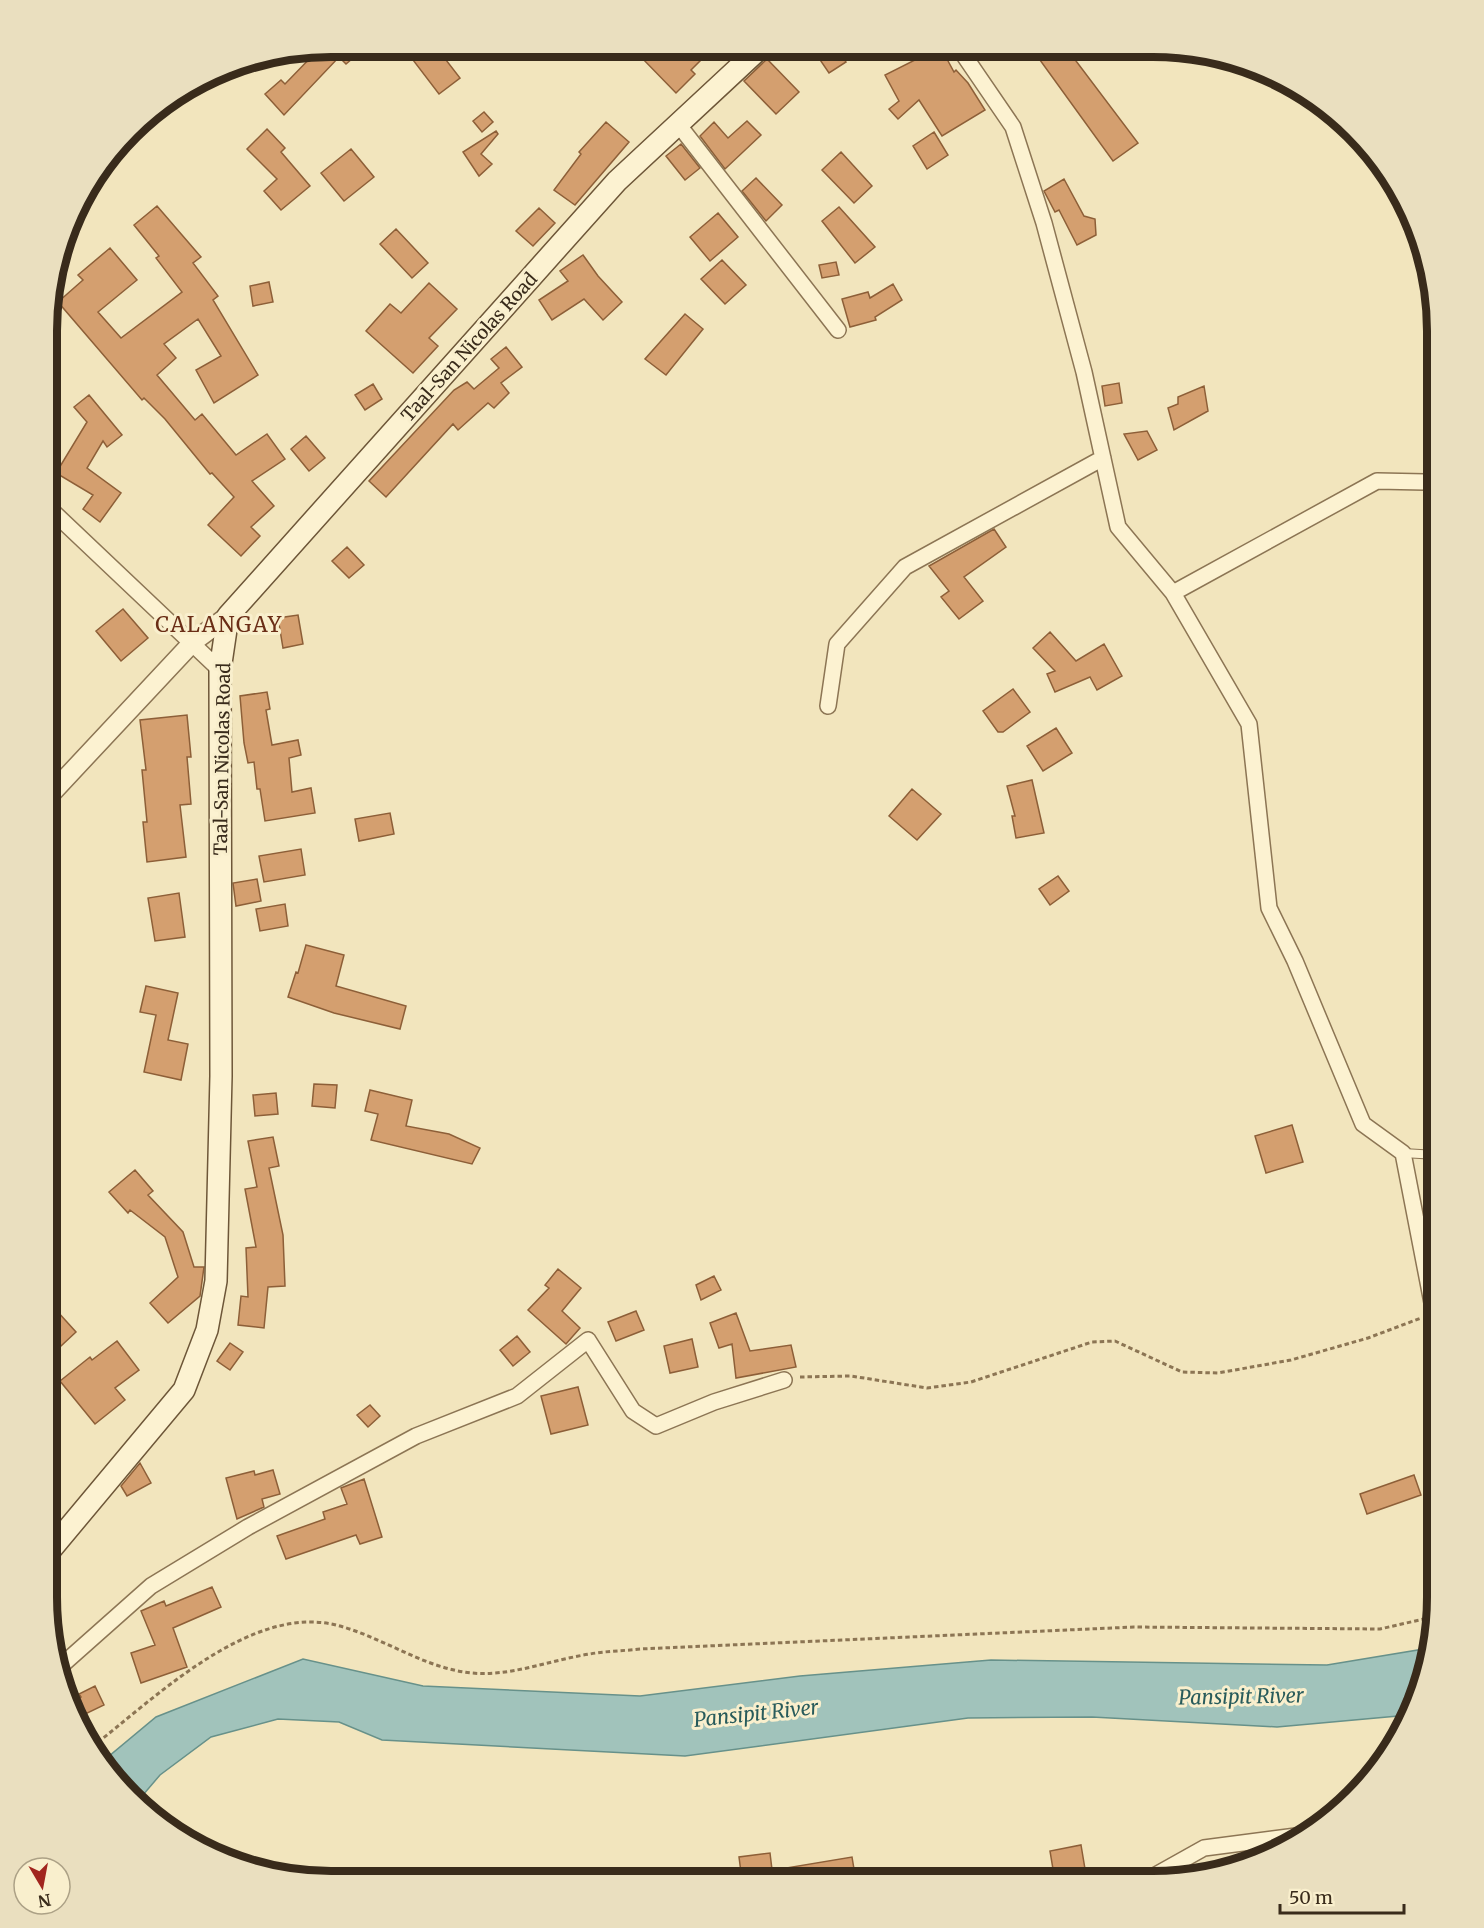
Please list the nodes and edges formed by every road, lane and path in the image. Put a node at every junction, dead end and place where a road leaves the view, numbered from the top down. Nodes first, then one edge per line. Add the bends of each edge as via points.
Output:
1 (750, 57) edge
2 (965, 57) edge
3 (678, 124) junction
4 (838, 330) dead end
5 (1103, 458) junction
6 (1427, 483) edge
7 (57, 515) edge
8 (1173, 593) junction
9 (228, 616) junction
10 (193, 642) junction
11 (220, 670) junction
12 (828, 706) dead end
13 (57, 787) edge
14 (1403, 1153) junction
15 (1427, 1154) edge
16 (1427, 1274) edge
17 (1427, 1318) edge
18 (784, 1380) joint
19 (57, 1542) edge
20 (1426, 1619) edge
21 (65, 1663) edge
22 (99, 1742) edge
23 (1283, 1838) edge
24 (1164, 1870) edge

1 - 3 main road, Taal-San Nicolas Road
2 - 5 street via 1013,127 1062,291
3 - 4 street
3 - 9 main road, Taal-San Nicolas Road via 617,181
5 - 8 street via 1118,527
5 - 12 street via 905,567 837,644
6 - 8 street via 1377,481
7 - 10 street
8 - 14 street via 1249,724 1269,908 1363,1124
9 - 10 street
9 - 11 main road, Taal-San Nicolas Road
10 - 11 street
10 - 13 street
11 - 19 main road, Taal-San Nicolas Road via 221,1076 216,1281 207,1330 184,1390
14 - 15 lane
14 - 16 street
17 - 18 path via 1291,1360 1218,1373 1182,1372 1115,1341 1092,1342 971,1382 927,1388 851,1376
18 - 21 street via 656,1426 633,1411 588,1340 517,1396 416,1436 248,1527 152,1586
20 - 22 path via 1380,1629 1134,1627 640,1649 589,1654 497,1672 465,1672 428,1663 334,1624 275,1625 229,1644
23 - 24 street via 1204,1848

